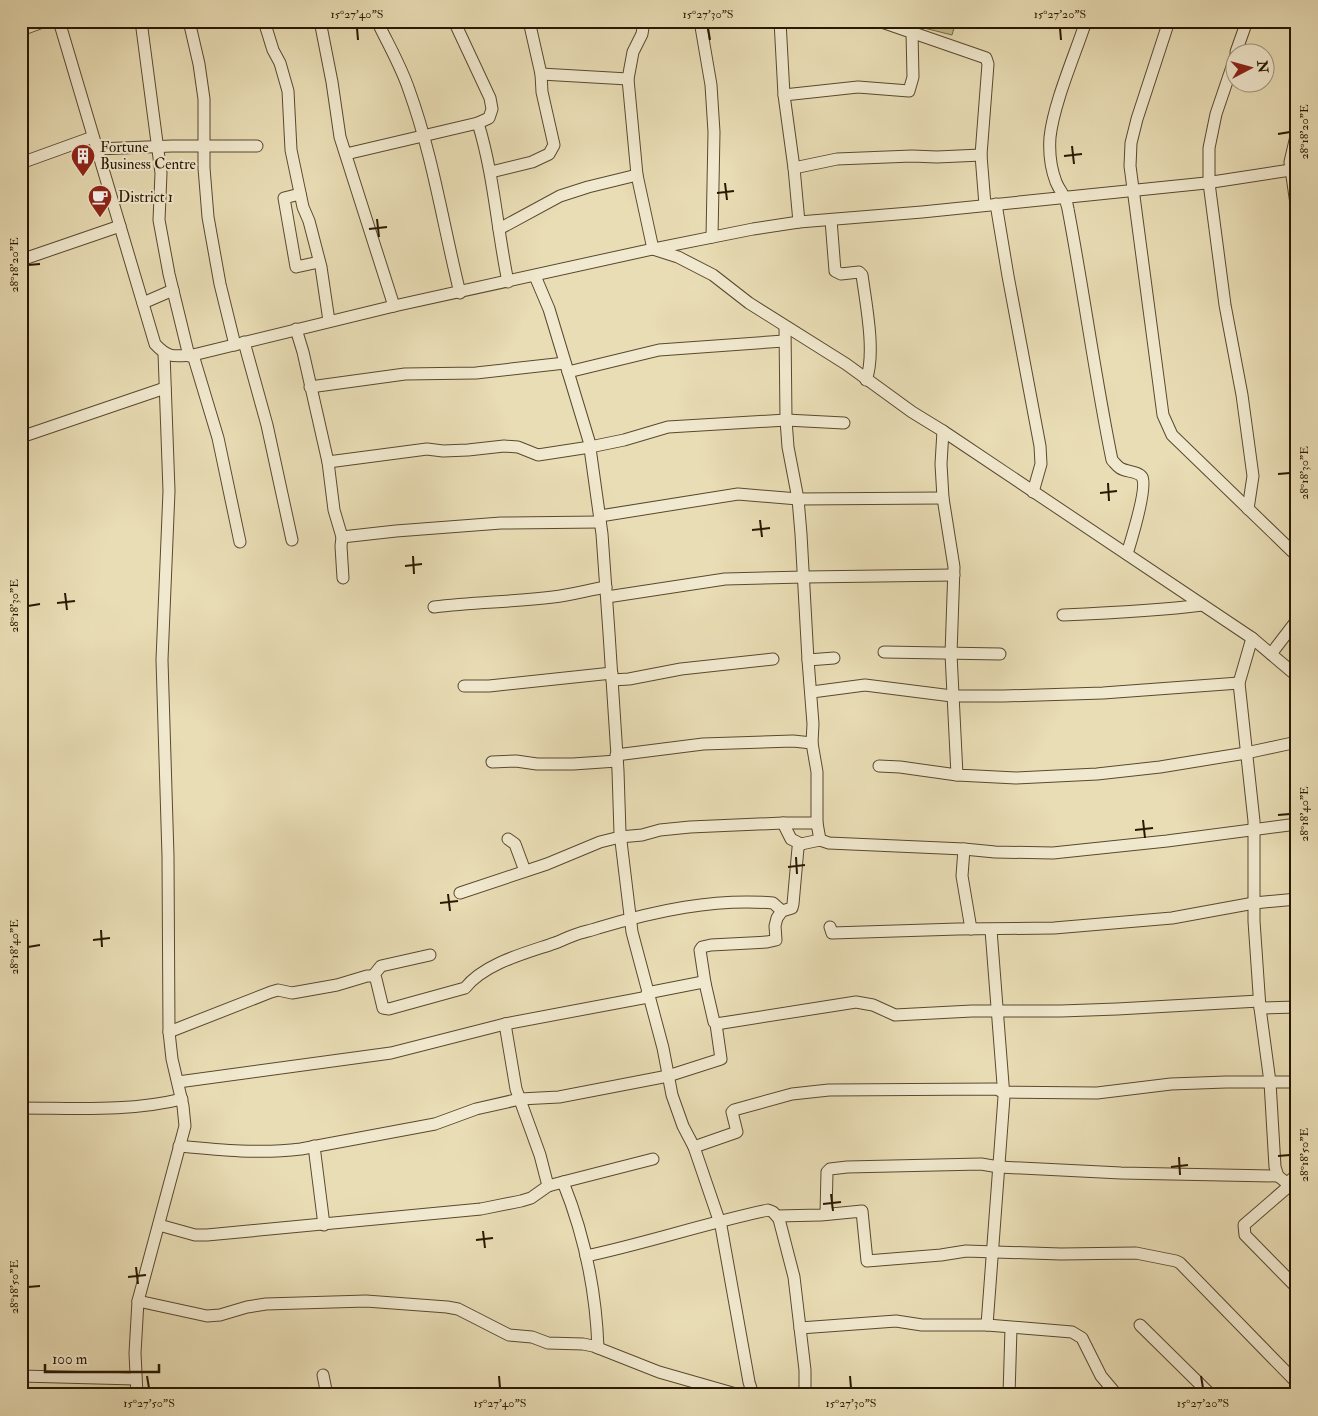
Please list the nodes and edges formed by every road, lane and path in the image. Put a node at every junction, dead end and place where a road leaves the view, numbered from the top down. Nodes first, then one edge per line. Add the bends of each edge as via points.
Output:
1 (45, 21) edge
2 (59, 21) edge
3 (141, 21) edge
4 (189, 21) edge
5 (264, 21) edge
6 (320, 21) edge
7 (377, 21) edge
8 (454, 21) edge
9 (529, 21) edge
10 (644, 21) edge
11 (700, 21) edge
12 (780, 21) edge
13 (879, 21) edge
14 (1086, 21) edge
15 (1169, 21) edge
16 (1246, 21) edge
17 (21, 30) edge
18 (912, 32) junction
19 (1240, 42) edge
20 (541, 74) junction
21 (628, 79) junction
22 (1226, 84) edge
23 (784, 95) junction
24 (478, 123) junction
25 (1297, 132) edge
26 (424, 135) junction
27 (93, 137) junction
28 (203, 146) junction
29 (257, 146) dead end
30 (158, 148) junction
31 (97, 149) junction
32 (346, 154) junction
33 (981, 155) junction
34 (21, 162) edge
35 (794, 168) junction
36 (1294, 170) edge
37 (490, 172) junction
38 (636, 175) junction
39 (1209, 183) junction
40 (1134, 190) junction
41 (300, 194) junction
42 (1066, 197) junction
43 (990, 205) junction
44 (1297, 211) edge
45 (831, 220) junction
46 (799, 222) junction
47 (120, 226) junction
48 (499, 229) junction
49 (712, 237) junction
50 (314, 243) junction
51 (293, 249) junction
52 (653, 249) junction
53 (21, 260) edge
54 (319, 262) junction
55 (535, 276) junction
56 (508, 282) junction
57 (173, 290) junction
58 (460, 293) junction
59 (143, 303) junction
60 (394, 306) junction
61 (329, 321) junction
62 (785, 327) junction
63 (296, 329) junction
64 (784, 341) junction
65 (240, 343) junction
66 (164, 353) junction
67 (191, 356) junction
68 (566, 368) junction
69 (866, 380) junction
70 (310, 387) junction
71 (165, 388) junction
72 (786, 420) junction
73 (844, 423) dead end
74 (943, 431) junction
75 (21, 437) edge
76 (590, 447) junction
77 (328, 462) junction
78 (1033, 492) junction
79 (943, 498) junction
80 (798, 499) junction
81 (1248, 509) junction
82 (600, 519) junction
83 (342, 537) junction
84 (292, 540) dead end
85 (240, 542) dead end
86 (1127, 554) junction
87 (1297, 556) edge
88 (954, 575) junction
89 (805, 576) junction
90 (344, 578) dead end
91 (606, 592) junction
92 (1202, 605) junction
93 (434, 607) dead end
94 (1064, 615) dead end
95 (1297, 620) edge
96 (1252, 638) junction
97 (884, 652) dead end
98 (951, 654) junction
99 (1000, 654) dead end
100 (1271, 654) junction
101 (834, 658) dead end
102 (773, 659) dead end
103 (808, 660) junction
104 (1297, 676) edge
105 (612, 677) junction
106 (1239, 684) junction
107 (464, 686) dead end
108 (812, 692) junction
109 (952, 696) junction
110 (1297, 742) edge
111 (812, 743) junction
112 (1246, 753) junction
113 (617, 758) junction
114 (492, 762) dead end
115 (879, 766) dead end
116 (957, 775) junction
117 (783, 823) junction
118 (818, 823) junction
119 (1297, 824) edge
120 (1254, 830) junction
121 (620, 837) junction
122 (508, 839) dead end
123 (820, 840) junction
124 (801, 844) junction
125 (964, 849) junction
126 (525, 871) junction
127 (460, 893) dead end
128 (1297, 899) edge
129 (1254, 903) junction
130 (782, 911) junction
131 (630, 919) junction
132 (830, 927) dead end
133 (971, 929) junction
134 (991, 930) junction
135 (430, 956) dead end
136 (373, 976) junction
137 (705, 983) junction
138 (648, 995) junction
139 (1260, 1005) junction
140 (1297, 1007) edge
141 (998, 1011) junction
142 (505, 1024) junction
143 (716, 1024) junction
144 (169, 1032) junction
145 (668, 1076) junction
146 (178, 1082) junction
147 (1270, 1082) junction
148 (1297, 1082) edge
149 (1003, 1092) junction
150 (182, 1099) junction
151 (520, 1099) junction
152 (21, 1108) edge
153 (180, 1146) junction
154 (314, 1146) junction
155 (694, 1147) junction
156 (653, 1159) dead end
157 (999, 1167) junction
158 (1297, 1174) edge
159 (1278, 1176) junction
160 (563, 1182) junction
161 (548, 1186) junction
162 (1291, 1187) edge
163 (826, 1214) junction
164 (777, 1216) junction
165 (720, 1220) junction
166 (159, 1224) junction
167 (324, 1224) junction
168 (993, 1252) junction
169 (586, 1256) junction
170 (1297, 1288) edge
171 (138, 1301) junction
172 (987, 1325) junction
173 (1140, 1325) dead end
174 (800, 1328) junction
175 (1011, 1328) junction
176 (598, 1348) junction
177 (323, 1375) dead end
178 (21, 1376) edge
179 (135, 1379) junction
180 (1297, 1383) edge
181 (137, 1395) edge
182 (327, 1395) edge
183 (754, 1395) edge
184 (805, 1395) edge
185 (1010, 1395) edge
186 (1117, 1395) edge
187 (1212, 1395) edge

1 - 17 street
2 - 27 street
3 - 30 street
4 - 28 street via 204,99
5 - 41 street via 288,92 292,150
6 - 32 street via 340,137
7 - 26 street via 402,70
8 - 24 street via 490,98 492,109 489,118
9 - 20 street
10 - 21 street
11 - 49 street via 711,85
12 - 23 street
13 - 18 street
14 - 42 street via 1050,137 1052,166
15 - 40 street via 1131,143
16 - 19 street
18 - 23 street via 913,77 909,91 858,87
18 - 33 street via 986,58
20 - 21 street
20 - 37 street via 554,145 549,154 532,162
21 - 38 street
22 - 39 street via 1209,148
23 - 35 street
24 - 26 street
24 - 37 street
25 - 36 street via 1290,162
26 - 32 street
26 - 58 street
27 - 31 street
27 - 34 street
28 - 29 street
28 - 30 street
28 - 65 street via 208,217 220,284
30 - 31 street
30 - 57 street via 161,173 159,220
31 - 47 street
32 - 60 street
33 - 35 street via 837,159
33 - 43 street
35 - 46 street
36 - 39 street
36 - 44 street
37 - 48 street
38 - 48 street via 560,196
38 - 52 street
39 - 40 street
39 - 81 street via 1253,476
40 - 42 street
40 - 81 street via 1163,415 1172,435
41 - 50 street
41 - 51 street via 284,198
42 - 43 street
42 - 86 street via 1112,460 1118,467 1139,474 1144,483
43 - 45 street
43 - 78 street via 1008,276 1040,446 1041,464
45 - 46 street
45 - 69 street via 835,271 841,274 859,272 862,275 870,345
46 - 49 street
47 - 53 street
47 - 59 street
48 - 56 street
49 - 52 street
50 - 51 street
50 - 54 street
51 - 54 street via 296,267
52 - 55 street
52 - 62 street via 678,257 713,275
54 - 61 street
55 - 56 street
55 - 68 street via 549,309
56 - 58 street
57 - 59 street
57 - 67 street
58 - 60 street
59 - 66 street via 155,344
60 - 61 street
61 - 63 street
62 - 64 street
62 - 69 street
63 - 65 street
63 - 70 street
64 - 68 street via 659,350
64 - 72 street
65 - 67 street
65 - 84 street via 267,425
66 - 67 street via 176,358
66 - 71 street
67 - 85 street via 218,438
68 - 70 street via 405,374
68 - 76 street
69 - 74 street
70 - 77 street
71 - 75 street
71 - 144 street via 169,491 162,660
72 - 73 street
72 - 76 street via 668,427
72 - 80 street
74 - 78 street
74 - 79 street
76 - 77 street via 538,455 518,447 504,446 452,451 427,448
76 - 82 street
77 - 83 street via 334,510
78 - 86 street
79 - 80 street
79 - 88 street
80 - 82 street via 738,494
80 - 89 street
81 - 87 street
82 - 83 street via 501,522
82 - 91 street
83 - 90 street
86 - 92 street
88 - 89 street
88 - 98 street
89 - 91 street
89 - 103 street
91 - 93 street
91 - 105 street
92 - 94 street
92 - 96 street
95 - 100 street
96 - 100 street
96 - 106 street
97 - 98 street
98 - 99 street
98 - 109 street
100 - 104 street
101 - 103 street
102 - 105 street via 681,669 629,679
103 - 108 street
105 - 107 street
105 - 113 street
106 - 109 street
106 - 112 street
108 - 109 street via 865,685
108 - 111 street
109 - 116 street
110 - 112 street
111 - 113 street via 703,744
111 - 118 street via 817,772
112 - 116 street via 1088,775 1016,778
112 - 120 street
113 - 114 street via 573,764
113 - 121 street
115 - 116 street
117 - 118 street
117 - 121 street via 690,827
117 - 124 street via 791,839
118 - 123 street
119 - 120 street
120 - 125 street via 1053,853
120 - 129 street
121 - 126 street
121 - 131 street
122 - 126 street via 515,844
123 - 124 street
123 - 125 street
124 - 130 street via 794,904
125 - 133 street via 962,876
126 - 127 street
128 - 129 street
129 - 134 street via 1172,918
129 - 139 street
130 - 131 street via 773,903 720,902
130 - 137 street via 777,918 776,940 773,942 702,947
131 - 136 street via 532,950 481,973 465,988 389,1009 383,1008
131 - 138 street
132 - 133 street via 832,933
133 - 134 street
134 - 141 street
135 - 136 street via 382,966
136 - 144 street via 292,992 278,990
137 - 138 street
137 - 143 street
138 - 142 street
138 - 145 street via 660,1033
139 - 140 street
139 - 141 street
139 - 147 street
141 - 143 street via 895,1015 873,1005 856,1002
141 - 149 street
142 - 146 street via 391,1053
142 - 151 street
143 - 145 street via 721,1059
144 - 146 street
145 - 151 street via 550,1099
145 - 155 street via 683,1126
146 - 150 street
147 - 148 street
147 - 149 street via 1171,1084 1097,1093
147 - 159 street
149 - 155 street via 990,1089 829,1090 792,1094 734,1110 737,1132
149 - 157 street
150 - 152 street via 125,1109
150 - 153 street via 185,1126
151 - 154 street via 476,1109 435,1124
151 - 161 street
153 - 154 street via 244,1152
153 - 166 street
154 - 167 street
155 - 165 street
156 - 160 street
157 - 159 street
157 - 163 street via 981,1164 894,1165 830,1169 827,1172
157 - 168 street
158 - 162 street
159 - 162 street
160 - 161 street
160 - 169 street
161 - 167 street via 531,1198 497,1206
162 - 170 street via 1244,1225 1244,1230 1245,1235
163 - 164 street
163 - 168 street via 862,1211 867,1261 966,1251
164 - 165 street via 768,1210
164 - 174 street via 794,1277
165 - 169 street
165 - 183 street
166 - 167 street via 207,1236
166 - 171 street
168 - 172 street
168 - 180 street via 1136,1253 1176,1261
169 - 176 street via 596,1310
171 - 176 street via 207,1316 266,1304 366,1301 447,1307 458,1309 509,1335
171 - 179 street
172 - 174 street via 935,1326 883,1321
172 - 175 street
173 - 187 street
174 - 184 street
175 - 185 street
175 - 186 street via 1072,1332 1082,1338 1101,1376
176 - 183 street via 659,1372 736,1394
177 - 182 street
178 - 179 street
179 - 181 street

